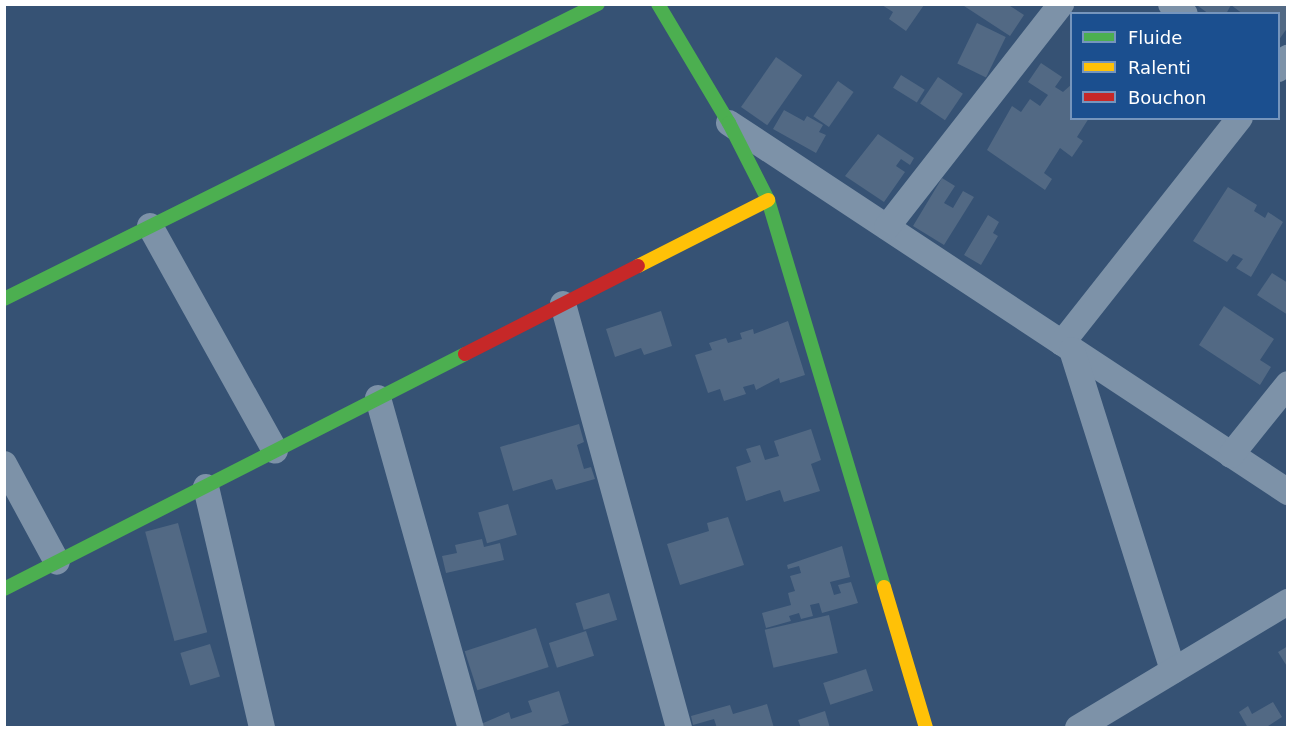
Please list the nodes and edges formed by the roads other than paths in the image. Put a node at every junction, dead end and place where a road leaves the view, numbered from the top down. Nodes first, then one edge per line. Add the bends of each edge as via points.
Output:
1 (598, 4) edge
2 (658, 4) edge
3 (1061, 4) edge
4 (1238, 120) edge
5 (729, 123) junction
6 (768, 200) junction
7 (150, 226) junction
8 (887, 227) junction
9 (4, 299) edge
10 (564, 304) junction
11 (1067, 346) junction
12 (1287, 384) edge
13 (378, 399) junction
14 (275, 451) junction
15 (1231, 455) junction
16 (4, 464) edge
17 (206, 487) junction
18 (1287, 492) edge
19 (57, 562) junction
20 (4, 589) edge
21 (1287, 602) edge
22 (1173, 670) junction
23 (262, 728) edge
24 (471, 728) edge
25 (679, 728) edge
26 (926, 728) edge
27 (1078, 728) edge

1 - 7 street
2 - 5 street
3 - 8 street
4 - 11 street
5 - 6 street
5 - 8 street
6 - 10 street
6 - 26 street
7 - 9 street
7 - 14 street
8 - 11 street
10 - 13 street
10 - 25 street
11 - 15 street
11 - 22 street
12 - 15 street
13 - 14 street
13 - 24 street
14 - 17 street
15 - 18 street
16 - 19 street
17 - 19 street
17 - 23 street
19 - 20 street
21 - 22 street
22 - 27 street

